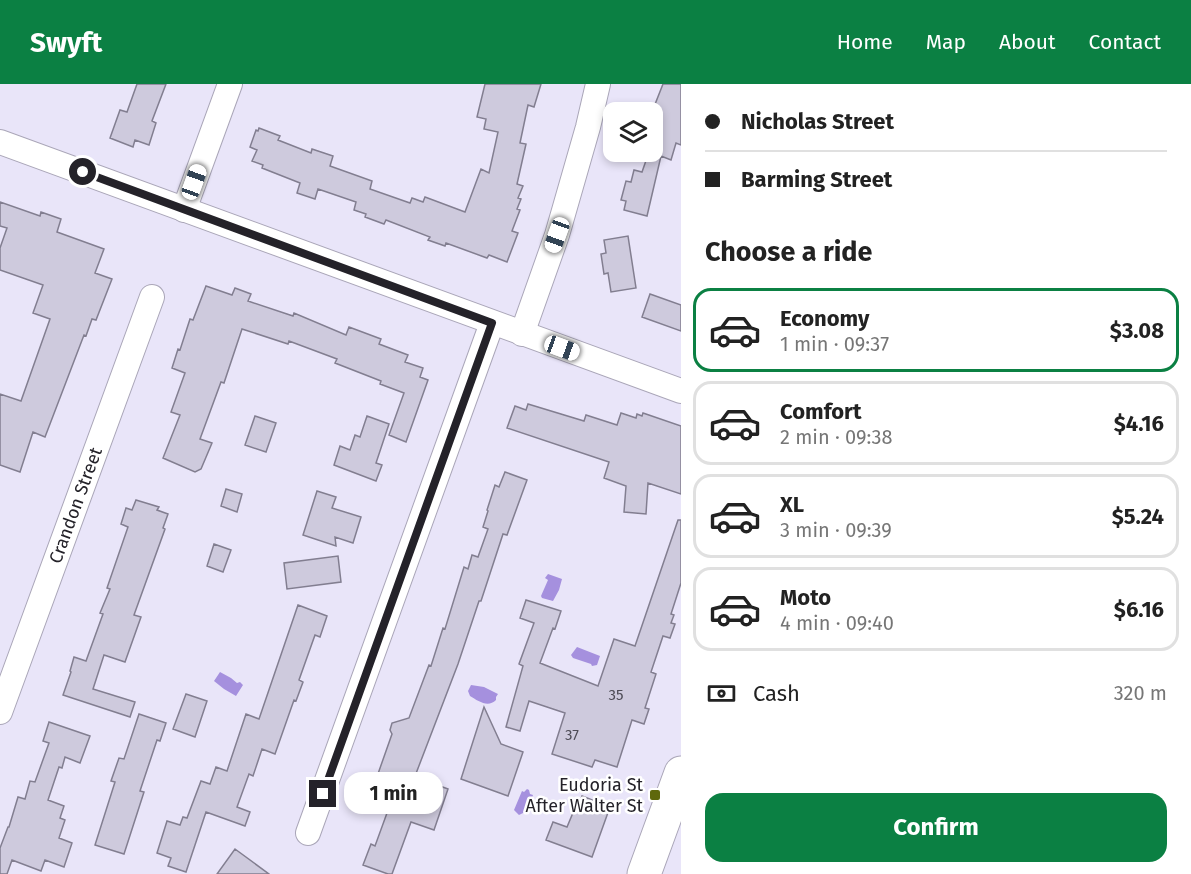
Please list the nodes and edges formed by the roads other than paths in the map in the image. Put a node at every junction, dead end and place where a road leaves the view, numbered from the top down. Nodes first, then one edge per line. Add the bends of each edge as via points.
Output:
1 (230, 84) edge
2 (598, 84) edge
3 (0, 142) edge
4 (184, 210) junction
5 (152, 297) dead end
6 (492, 323) junction
7 (522, 334) junction
8 (681, 391) edge
9 (0, 712) edge
10 (681, 773) edge
11 (308, 833) dead end
12 (644, 874) edge

1 - 4 street
2 - 7 street via 557,235
3 - 4 street
4 - 6 street
5 - 9 street, Crandon Street
6 - 7 street
6 - 11 street
7 - 8 street
10 - 12 main road

